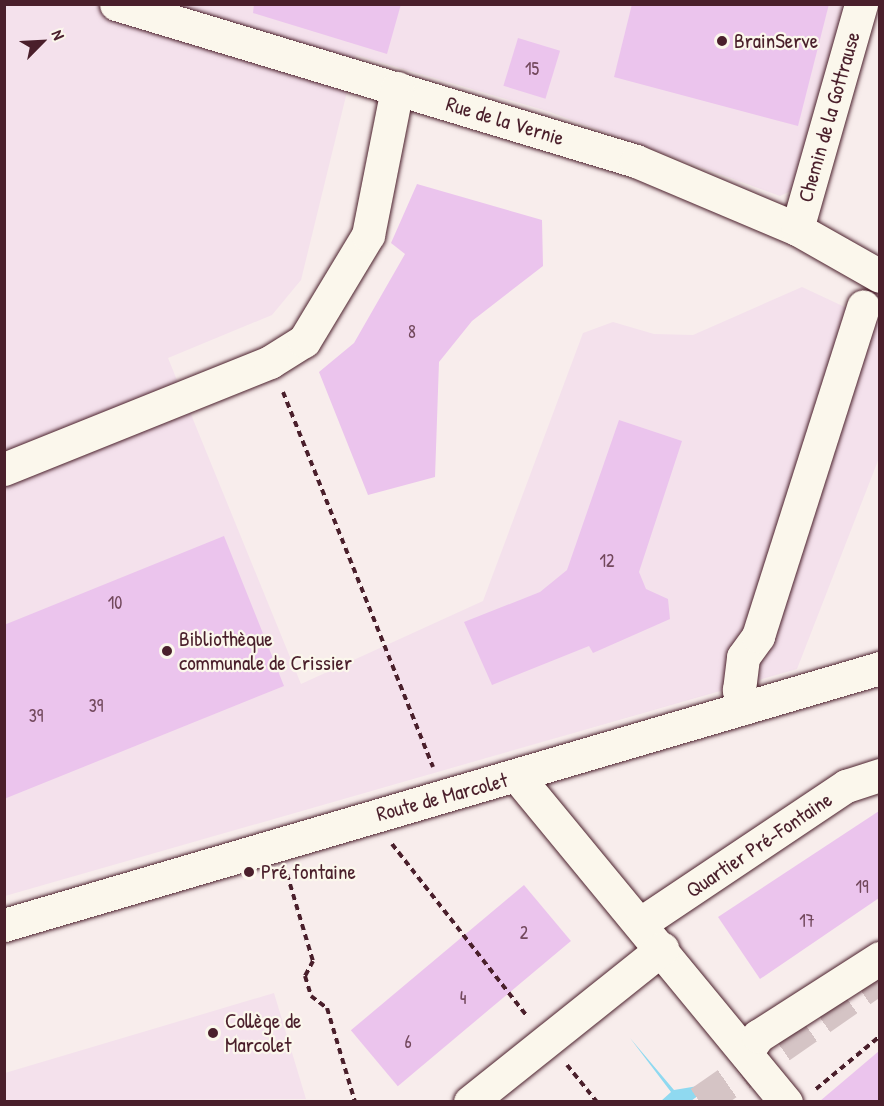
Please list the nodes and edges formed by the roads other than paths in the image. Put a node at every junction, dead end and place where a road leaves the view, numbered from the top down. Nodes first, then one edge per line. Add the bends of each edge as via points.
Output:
1 (861, 4) edge
2 (125, 6) edge
3 (397, 88) junction
4 (797, 229) junction
5 (879, 276) edge
6 (863, 306) dead end
7 (4, 469) edge
8 (879, 668) edge
9 (744, 708) junction
10 (879, 775) edge
11 (517, 776) junction
12 (641, 922) junction
13 (4, 925) edge
14 (662, 949) junction
15 (879, 958) edge
16 (746, 1053) junction
17 (797, 1098) edge
18 (470, 1101) edge

1 - 4 street, Chemin de la Gottrause
2 - 3 street, Rue de la Vernie
3 - 4 street, Rue de la Vernie via 636,161
3 - 7 street via 368,235 318,327 292,351 270,362
4 - 5 street, Rue de la Vernie
6 - 9 street via 758,636 743,657 739,690
8 - 9 street, Route de Marcolet
9 - 11 street, Route de Marcolet
10 - 12 street, Quartier Pré-Fontaine via 846,786
11 - 12 street
11 - 13 street, Route de Marcolet
12 - 14 street
14 - 16 street
14 - 18 street
15 - 16 street via 758,1036
16 - 17 street

